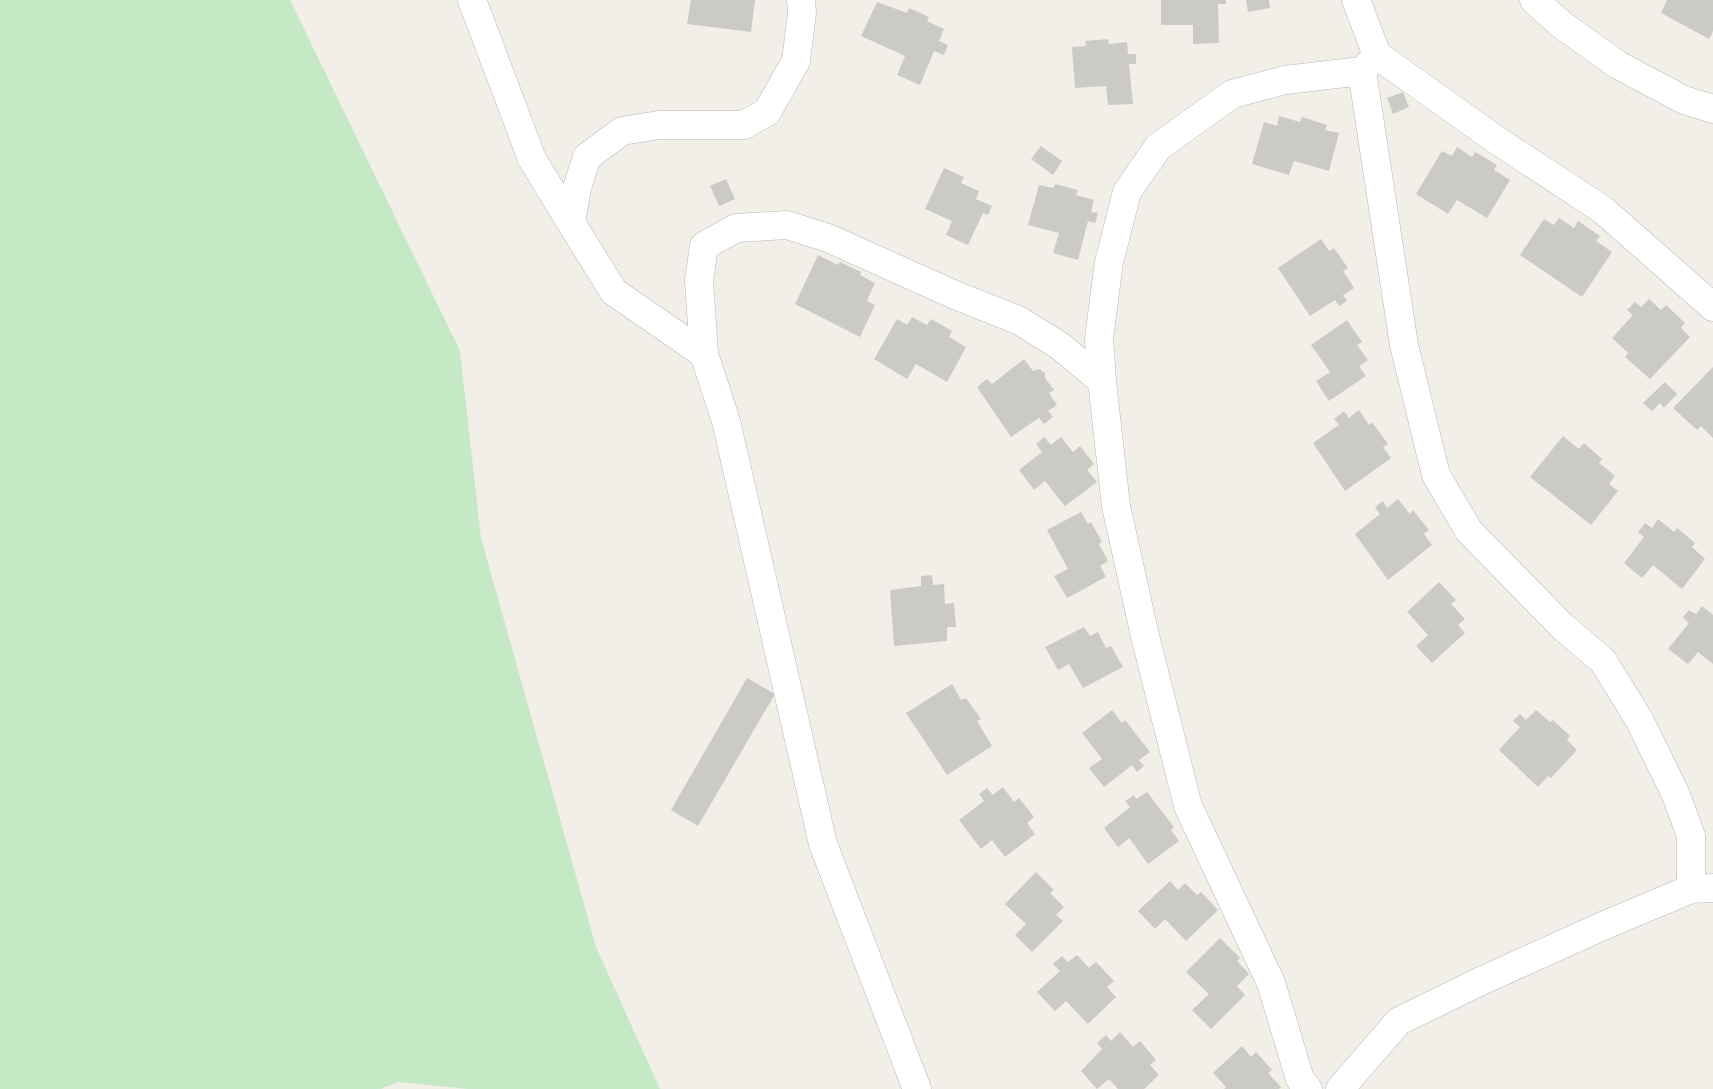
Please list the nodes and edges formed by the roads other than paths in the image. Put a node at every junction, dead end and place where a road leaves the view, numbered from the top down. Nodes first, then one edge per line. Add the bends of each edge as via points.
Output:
1 (472, 0) edge
2 (801, 0) edge
3 (1356, 0) edge
4 (1534, 0) edge
5 (1370, 63) junction
6 (1713, 109) edge
7 (570, 223) junction
8 (1713, 307) edge
9 (704, 354) junction
10 (1102, 381) junction
11 (1702, 888) edge
12 (918, 1089) edge
13 (1308, 1089) edge
14 (1340, 1089) edge

1 - 7 street via 532,159
2 - 7 street via 796,61 767,112 744,125 659,125 622,131 587,157
3 - 5 street
4 - 6 street via 1562,25 1618,65 1684,100
5 - 8 street via 1603,210
5 - 10 street via 1232,94 1158,147 1128,192 1109,262 1099,338
5 - 11 street via 1404,345 1436,476 1470,531 1562,626 1603,661 1640,722 1676,794 1691,836
7 - 9 street via 614,292
9 - 10 street via 699,281 704,246 736,228 787,225 828,238 1020,321 1060,346
9 - 12 street via 726,420 823,844
10 - 13 street via 1116,506 1188,806 1271,983 1300,1079
11 - 14 street via 1596,929 1399,1021

